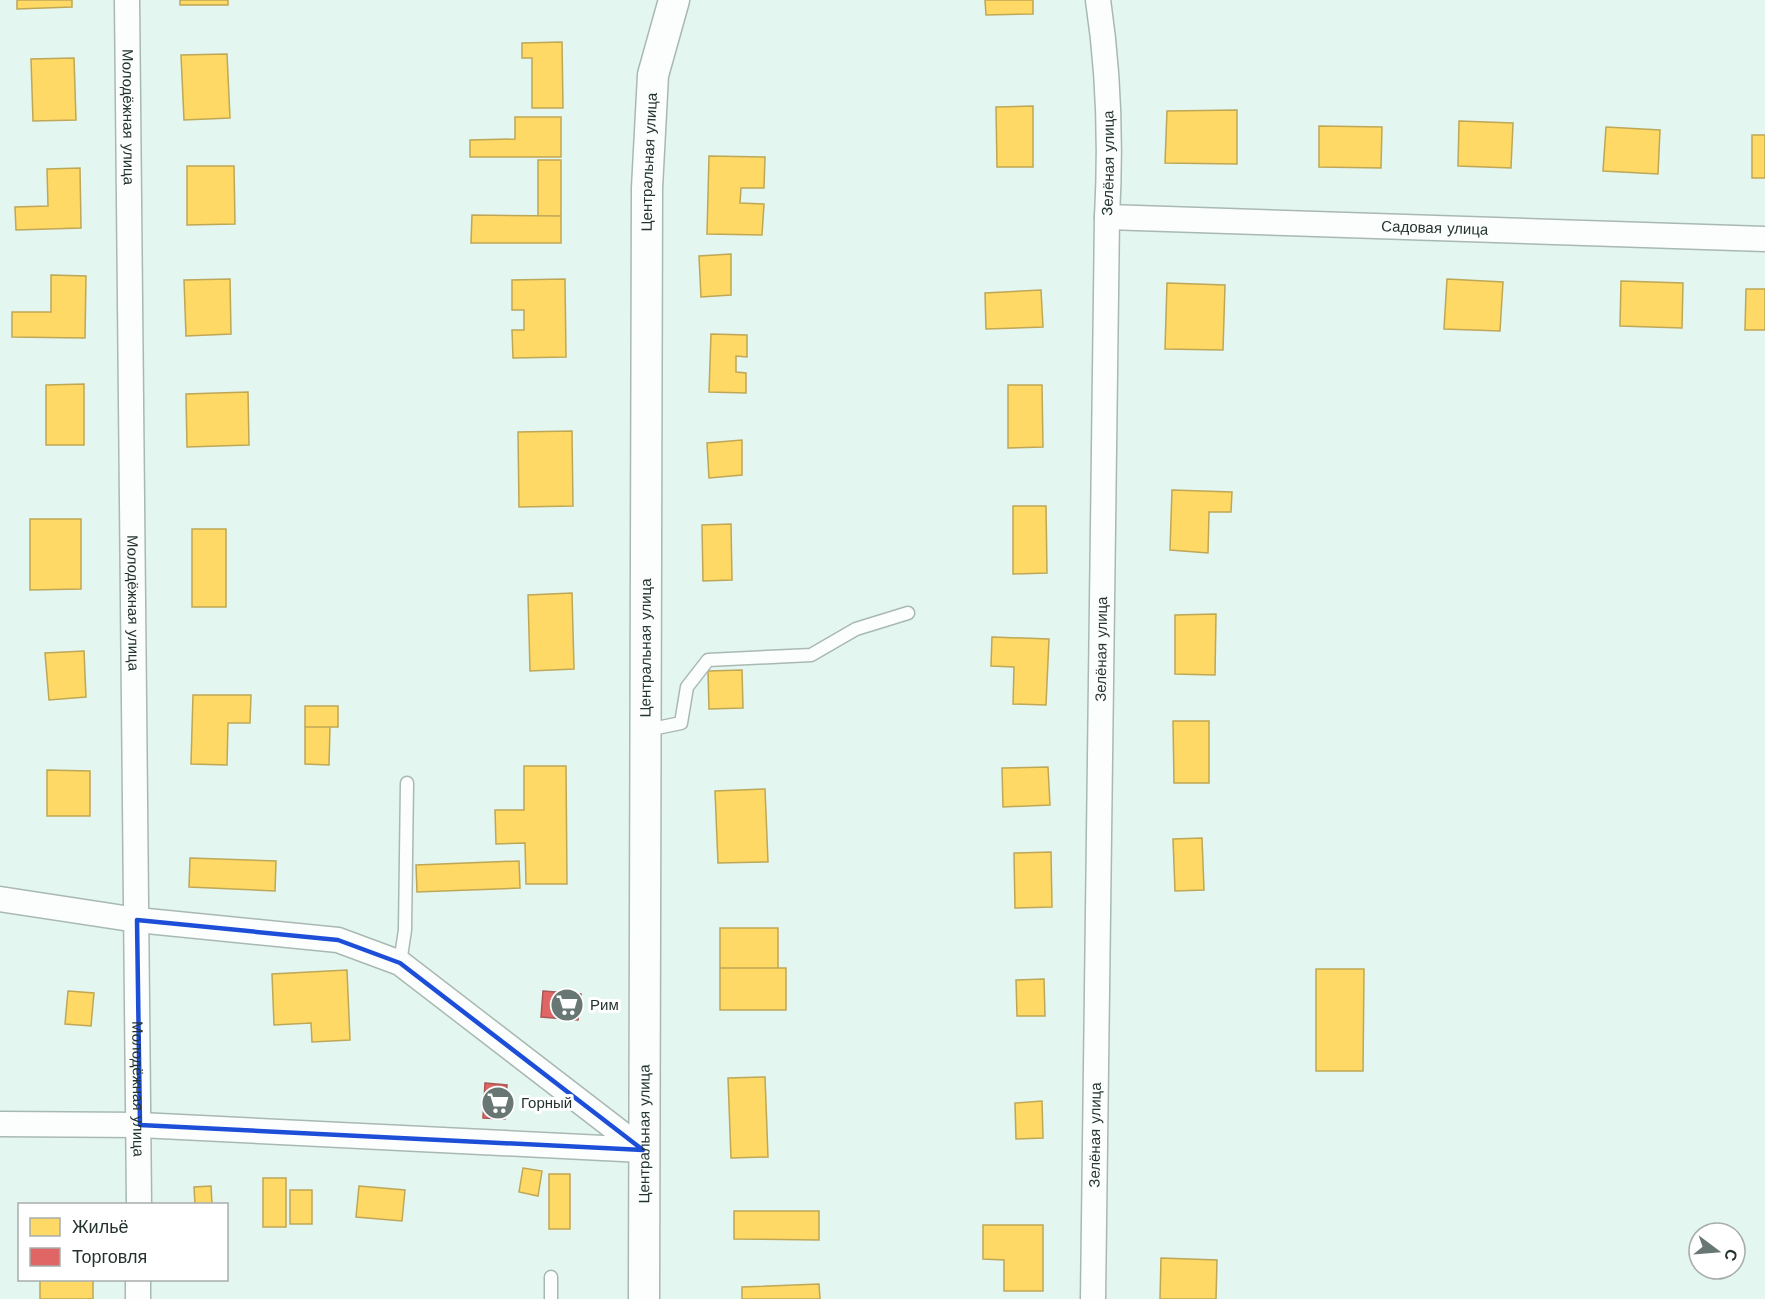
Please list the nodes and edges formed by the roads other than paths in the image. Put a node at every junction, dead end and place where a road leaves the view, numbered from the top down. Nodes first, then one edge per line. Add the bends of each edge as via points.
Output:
1 (127, 0) edge
2 (674, 0) edge
3 (1098, 0) edge
4 (1107, 218) junction
5 (1765, 239) edge
6 (908, 613) dead end
7 (652, 729) dead end
8 (407, 783) dead end
9 (0, 899) edge
10 (137, 920) junction
11 (400, 963) junction
12 (0, 1124) edge
13 (140, 1125) junction
14 (643, 1150) junction
15 (139, 1203) edge
16 (551, 1277) dead end
17 (138, 1281) edge
18 (138, 1299) edge
19 (551, 1299) edge
20 (644, 1299) edge
21 (1093, 1299) edge

1 - 10 street, Молодёжная улица
2 - 14 street, Центральная улица via 653,75 647,188
3 - 4 street, Зелёная улица via 1106,54 1111,149
4 - 5 street, Садовая улица
4 - 21 street, Зелёная улица
6 - 7 lane via 856,629 811,655 708,660 687,687 681,723
8 - 11 lane via 405,930
9 - 10 street
10 - 11 street via 338,940
10 - 13 street, Молодёжная улица
11 - 14 street
12 - 13 street
13 - 14 street
13 - 15 street, Молодёжная улица
14 - 20 street, Центральная улица
16 - 19 lane
17 - 18 street

